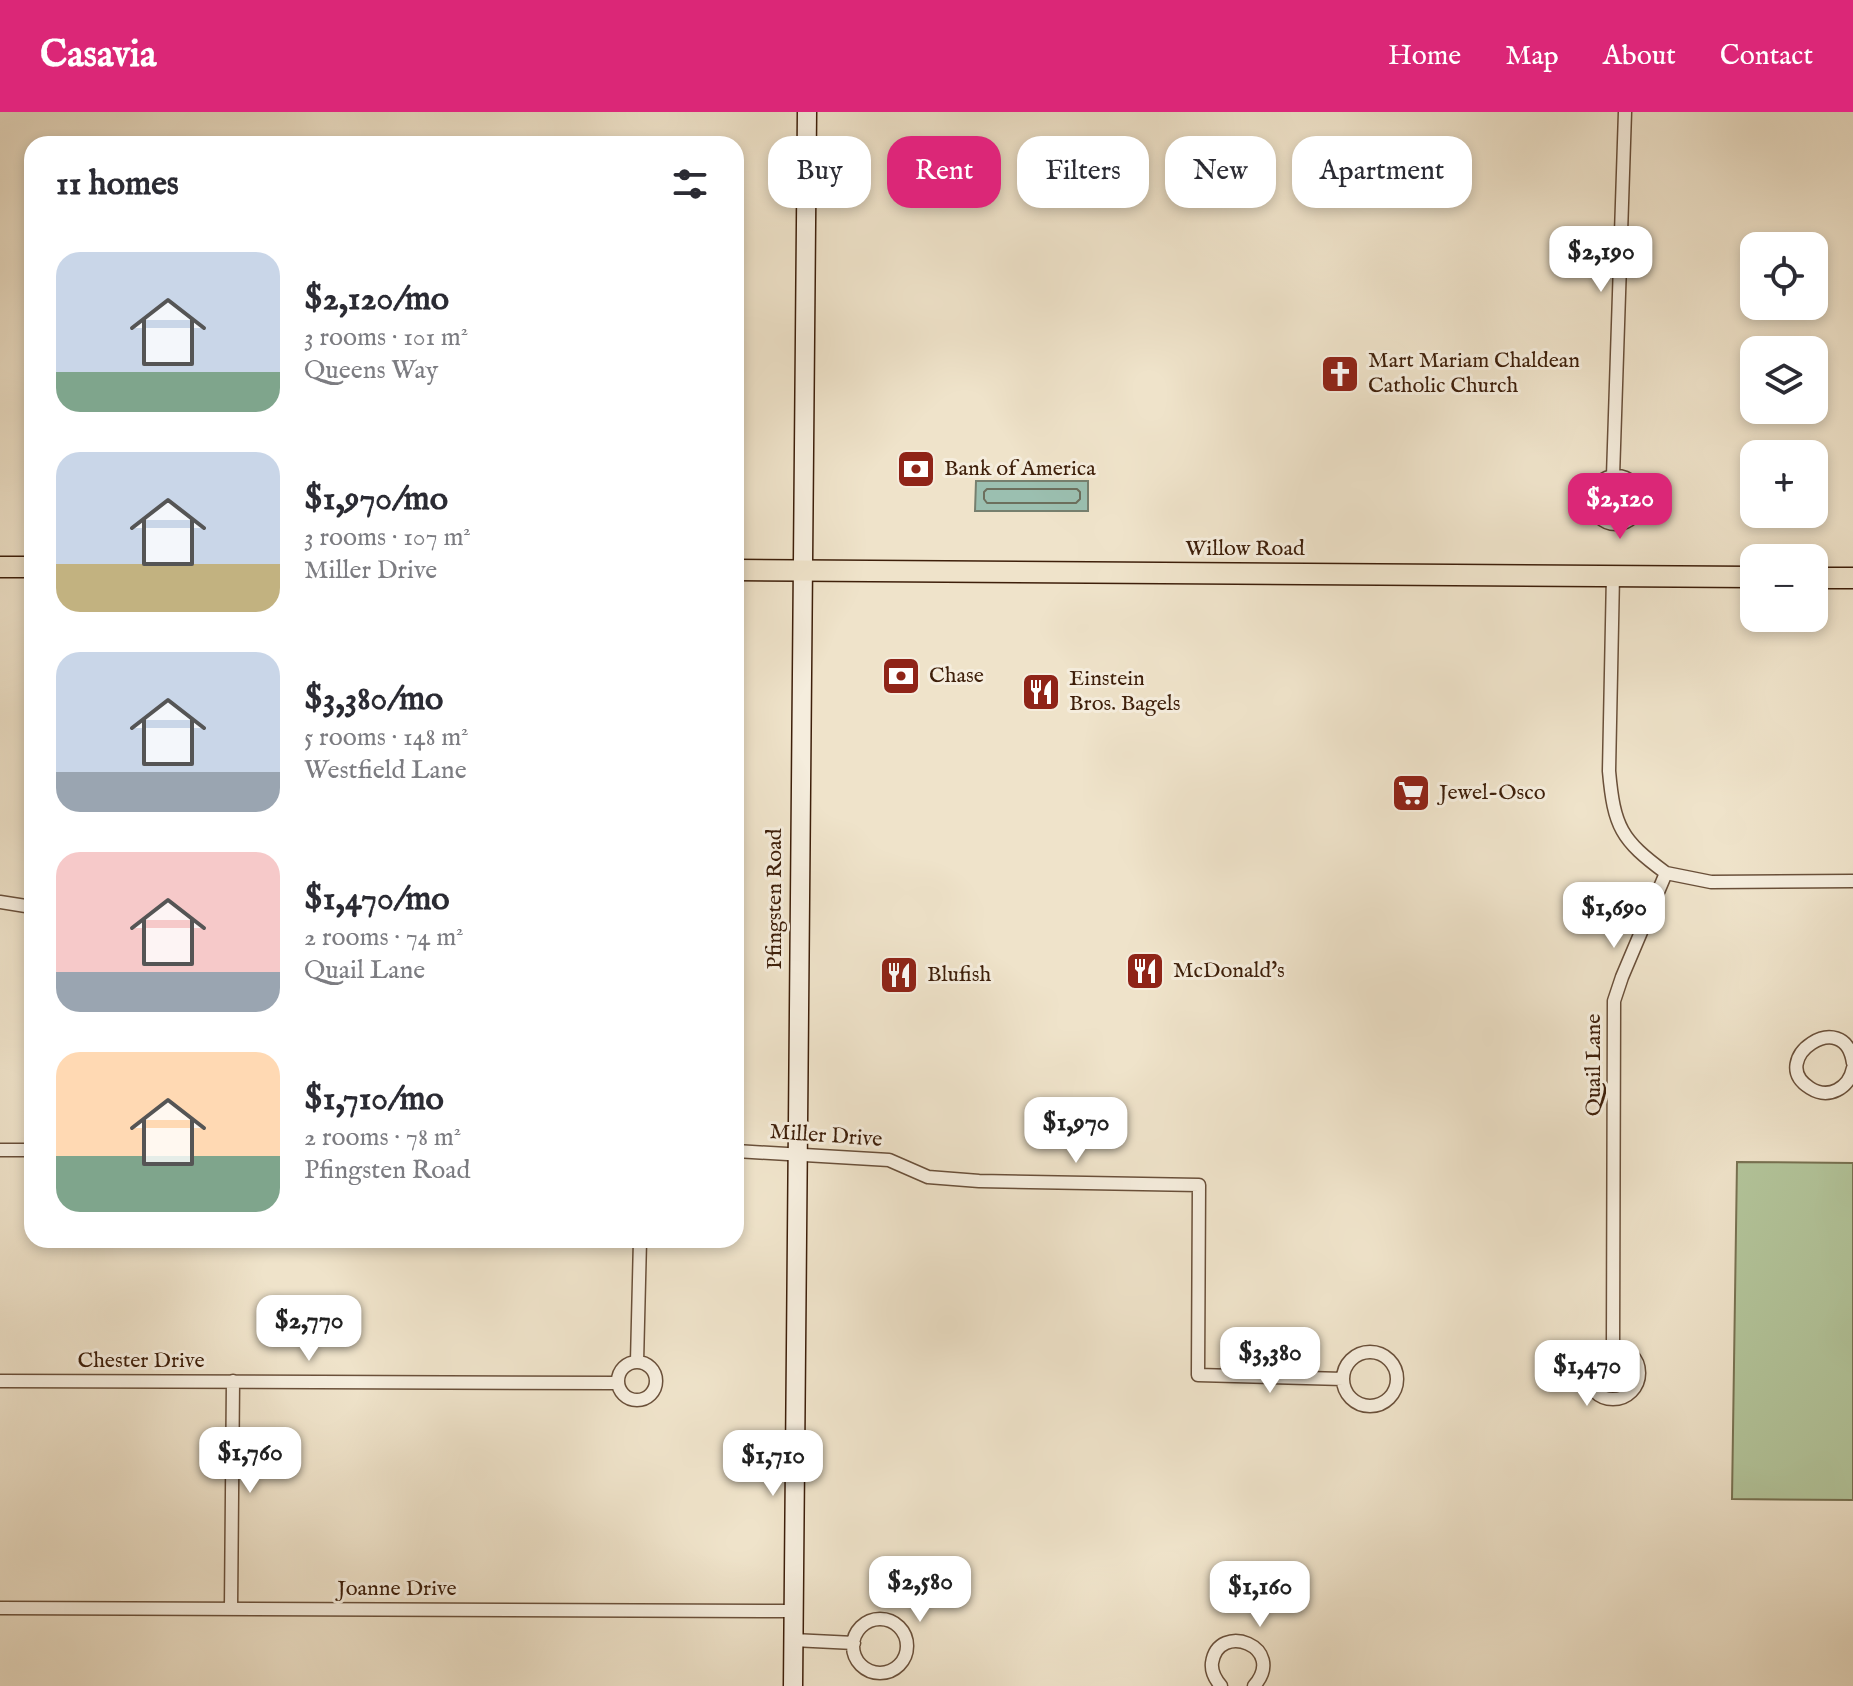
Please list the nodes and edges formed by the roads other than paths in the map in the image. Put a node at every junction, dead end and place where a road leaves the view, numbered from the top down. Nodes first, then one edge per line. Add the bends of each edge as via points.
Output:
1 (807, 112) edge
2 (1625, 112) edge
3 (1613, 476) dead end
4 (0, 567) edge
5 (24, 567) edge
6 (744, 570) edge
7 (802, 570) junction
8 (1613, 575) junction
9 (1740, 577) edge
10 (1828, 578) edge
11 (1853, 578) edge
12 (1666, 873) junction
13 (1853, 881) edge
14 (0, 902) edge
15 (24, 906) edge
16 (1853, 1066) edge
17 (0, 1150) edge
18 (24, 1150) edge
19 (744, 1151) edge
20 (797, 1153) junction
21 (640, 1248) edge
22 (1613, 1346) junction
23 (637, 1362) junction
24 (1343, 1379) junction
25 (0, 1381) edge
26 (233, 1381) junction
27 (618, 1383) junction
28 (0, 1608) edge
29 (231, 1608) junction
30 (793, 1611) junction
31 (793, 1640) junction
32 (854, 1643) junction
33 (793, 1686) edge
34 (1221, 1686) edge
35 (1254, 1686) edge

1 - 7 main road, Pfingsten Road
2 - 3 street
4 - 5 main road
6 - 7 main road, Willow Road
7 - 8 main road, Willow Road
7 - 20 main road, Pfingsten Road
8 - 9 main road, Willow Road
8 - 12 street via 1612,804 1631,844
10 - 11 main road
12 - 13 street via 1711,882
12 - 22 street, Quail Lane via 1614,1001
14 - 15 street
16 - 16 street via 1848,1048 1824,1037 1808,1043 1798,1067 1804,1083 1821,1092 1839,1089
17 - 18 street
19 - 20 street, Miller Drive
20 - 24 street, Miller Drive via 889,1160 928,1177 1199,1185 1198,1375
20 - 30 main road, Pfingsten Road
21 - 23 street
22 - 22 street via 1596,1352 1587,1375 1594,1391 1617,1399 1633,1391 1640,1375 1636,1358
23 - 27 street via 623,1368
23 - 27 street via 652,1370 653,1392 633,1399
24 - 24 street via 1348,1395 1370,1406 1392,1395 1397,1378 1390,1362 1366,1353 1350,1362
25 - 26 street, Chester Drive
26 - 27 street, Chester Drive
26 - 29 street
28 - 29 street, Joanne Drive
29 - 30 street, Joanne Drive
30 - 31 main road, Pfingsten Road
31 - 32 street
31 - 33 main road, Pfingsten Road
32 - 32 street via 857,1659 877,1672 893,1669 907,1650 899,1626 884,1619 867,1622
34 - 35 street via 1212,1673 1214,1655 1235,1641 1251,1644 1261,1656 1262,1672

